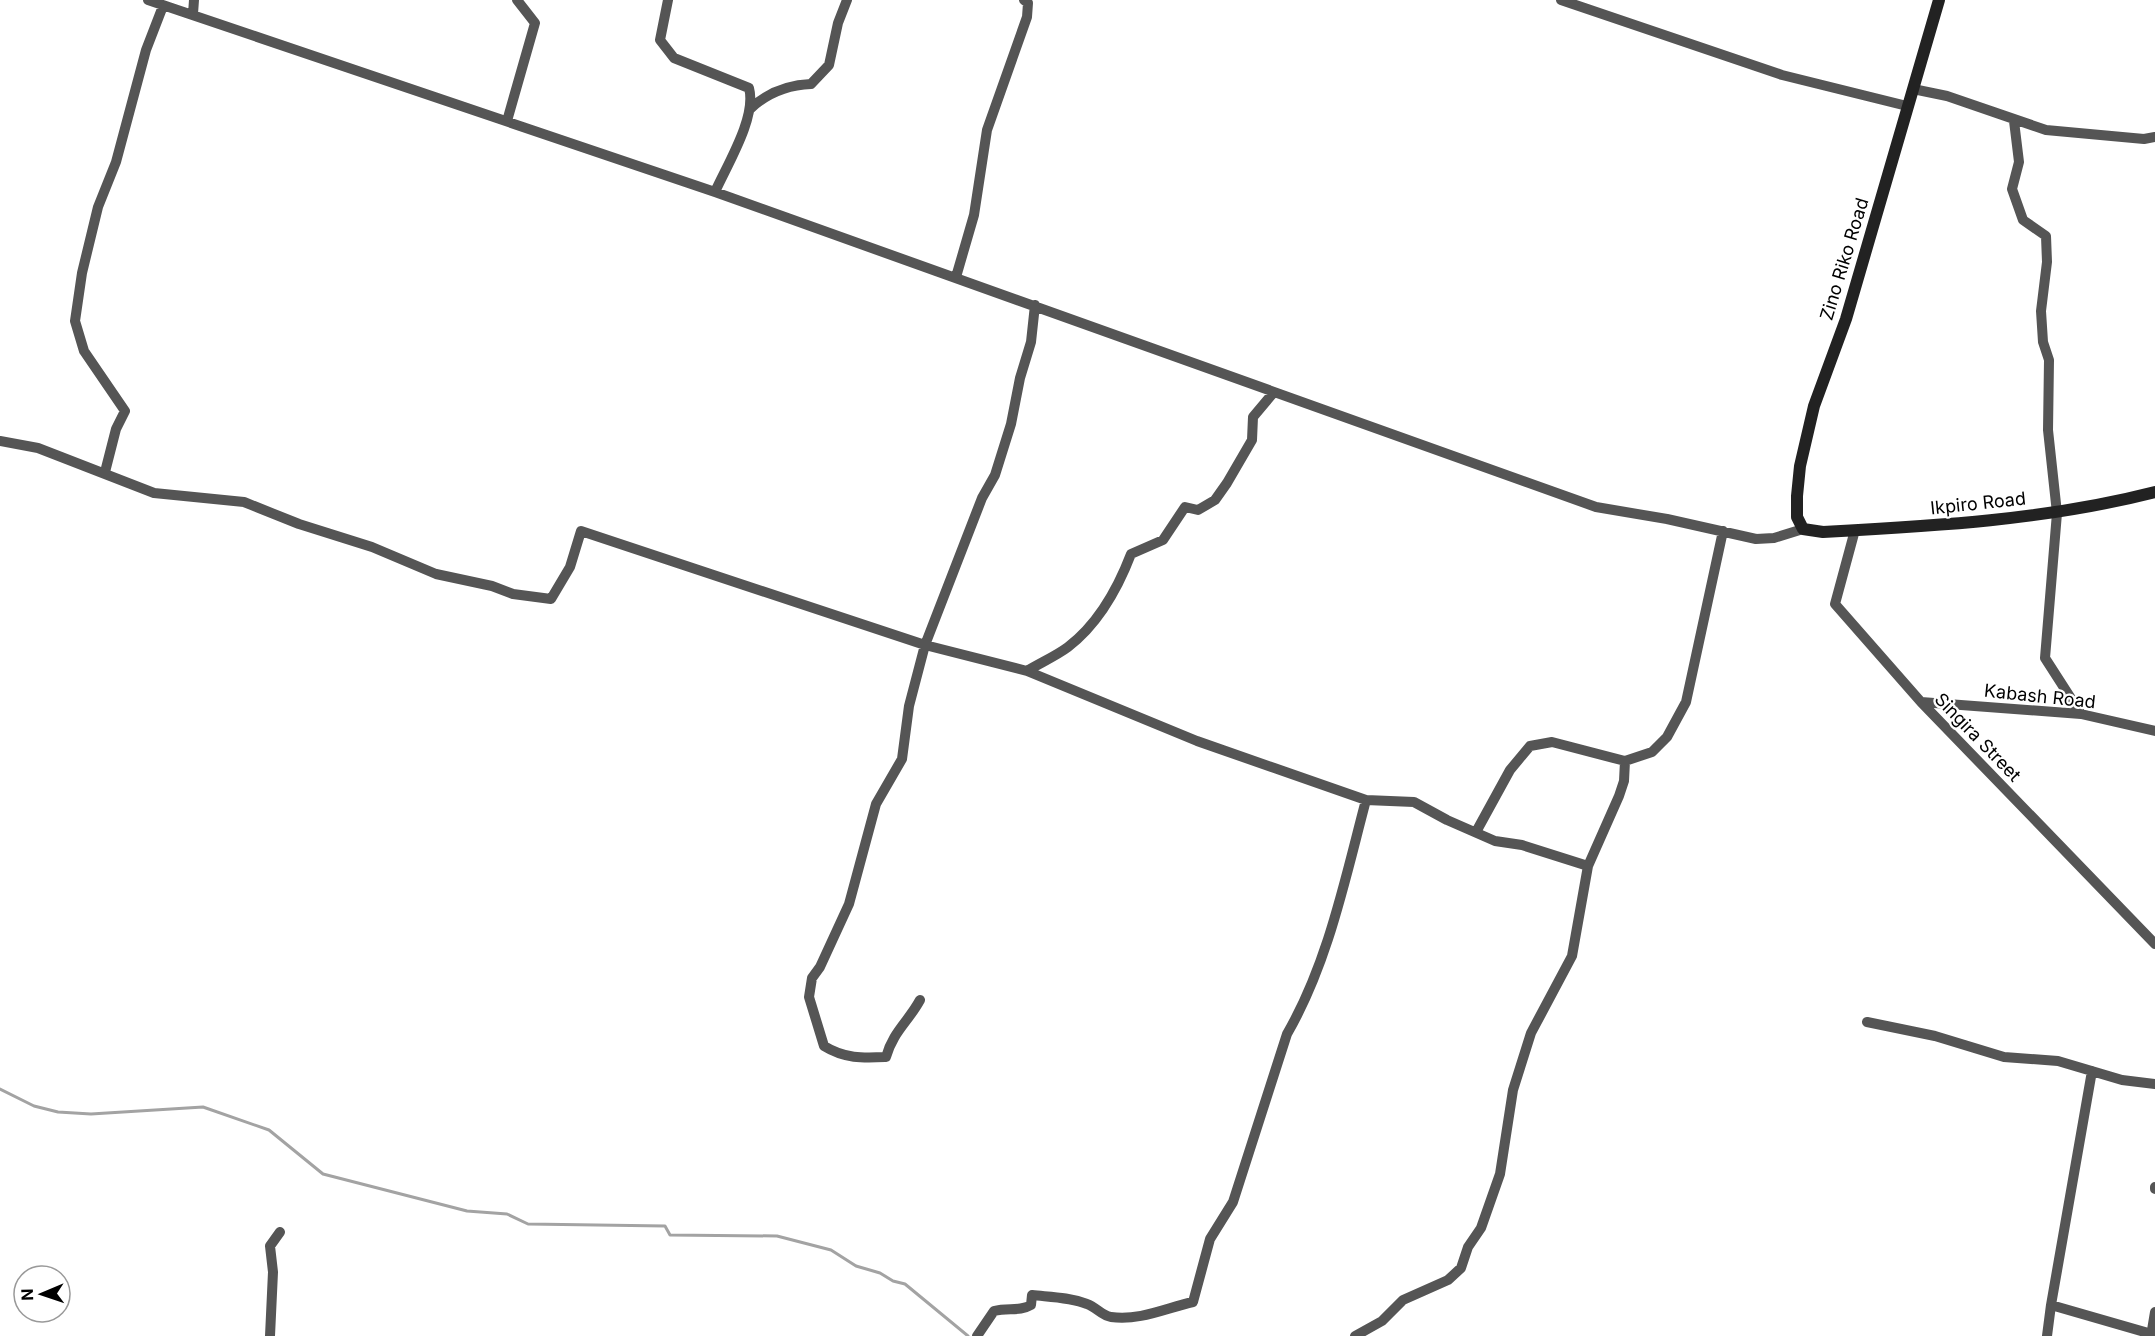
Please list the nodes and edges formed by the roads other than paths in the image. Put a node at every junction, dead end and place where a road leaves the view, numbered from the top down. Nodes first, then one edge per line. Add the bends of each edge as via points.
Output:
1 (148, 0) edge
2 (194, 0) edge
3 (517, 0) edge
4 (668, 0) edge
5 (847, 0) edge
6 (1024, 0) edge
7 (1561, 0) edge
8 (1584, 0) edge
9 (1939, 0) edge
10 (163, 6) junction
11 (1592, 11) junction
12 (193, 14) junction
13 (1913, 89) junction
14 (1907, 106) junction
15 (750, 109) junction
16 (507, 121) junction
17 (2014, 121) junction
18 (2155, 137) edge
19 (715, 192) junction
20 (956, 277) junction
21 (1035, 305) junction
22 (1274, 392) junction
23 (0, 441) edge
24 (105, 472) junction
25 (2155, 492) edge
26 (2057, 513) junction
27 (1803, 529) junction
28 (1855, 530) junction
29 (1723, 531) junction
30 (925, 645) junction
31 (1027, 671) junction
32 (1921, 702) junction
33 (2081, 714) junction
34 (2155, 731) edge
35 (1625, 761) junction
36 (1366, 800) junction
37 (1476, 832) junction
38 (1588, 866) junction
39 (2155, 944) edge
40 (920, 1000) dead end
41 (1867, 1022) dead end
42 (2092, 1071) junction
43 (2155, 1084) edge
44 (280, 1232) dead end
45 (2051, 1305) junction
46 (2155, 1312) edge
47 (2153, 1335) edge
48 (270, 1336) edge
49 (977, 1336) edge
50 (1355, 1336) edge
51 (2047, 1336) edge

1 - 10 street
2 - 12 street
3 - 16 street via 535,23
4 - 15 street via 660,40 668,53 749,88
5 - 15 street via 829,65 811,84 795,84 764,96
6 - 20 street via 1028,3 1027,17 987,130 974,215
7 - 11 street
8 - 11 street
9 - 13 street, Zino Riko Road
10 - 12 street
10 - 24 street via 146,50 116,162 98,207 75,321 84,351 125,411
11 - 14 street via 1782,75
12 - 16 street
13 - 14 street, Zino Riko Road
13 - 17 street via 1947,96
14 - 27 street, Zino Riko Road via 1846,319 1814,406 1797,496 1797,517
15 - 19 street
16 - 19 street
17 - 18 street via 2046,130
17 - 26 street via 2019,162 2012,189 2023,220 2046,236 2041,311 2043,342 2049,360 2048,430
19 - 20 street
20 - 21 street
21 - 22 street
21 - 30 street via 1031,342 1005,444
22 - 29 street via 1596,507
22 - 31 street via 1253,417 1252,440 1215,500 1198,510 1185,507 1163,540 1131,554 1113,595 1091,623 1069,646
23 - 24 street via 38,448 76,465
24 - 30 street via 154,493 244,502 436,574 513,594 551,599 570,567 581,531
25 - 26 street, Ikpiro Road
26 - 28 street, Ikpiro Road via 1982,523
26 - 33 street via 2045,658
27 - 28 street, Ikpiro Road
27 - 29 street via 1756,539
28 - 32 street, Singira Street via 1835,604
29 - 35 street via 1686,702 1667,737 1652,752
30 - 31 street
30 - 40 street via 909,706 902,759 876,804 849,904 812,978 810,997 824,1046 853,1058 886,1057 898,1028
31 - 36 street via 1197,741
32 - 33 street, Kabash Road
32 - 39 street, Singira Street
33 - 34 street, Kabash Road
35 - 37 street via 1552,741 1530,746 1510,770
35 - 38 street via 1621,788
36 - 37 street via 1414,802
36 - 49 street via 1332,927 1283,1045 1233,1202 1210,1239 1193,1302 1125,1318 1107,1317 1089,1304 1067,1298 1032,1295 1031,1305 1021,1311 994,1311
37 - 38 street via 1495,841 1522,845
38 - 50 street via 1572,956 1531,1033 1513,1090 1500,1174 1481,1228 1468,1247 1461,1268 1448,1280 1403,1300 1382,1321
41 - 42 street via 1935,1036 2004,1058 2058,1061
42 - 43 street
42 - 45 street
44 - 48 street via 270,1246
45 - 47 street
45 - 51 street
46 - 47 street

